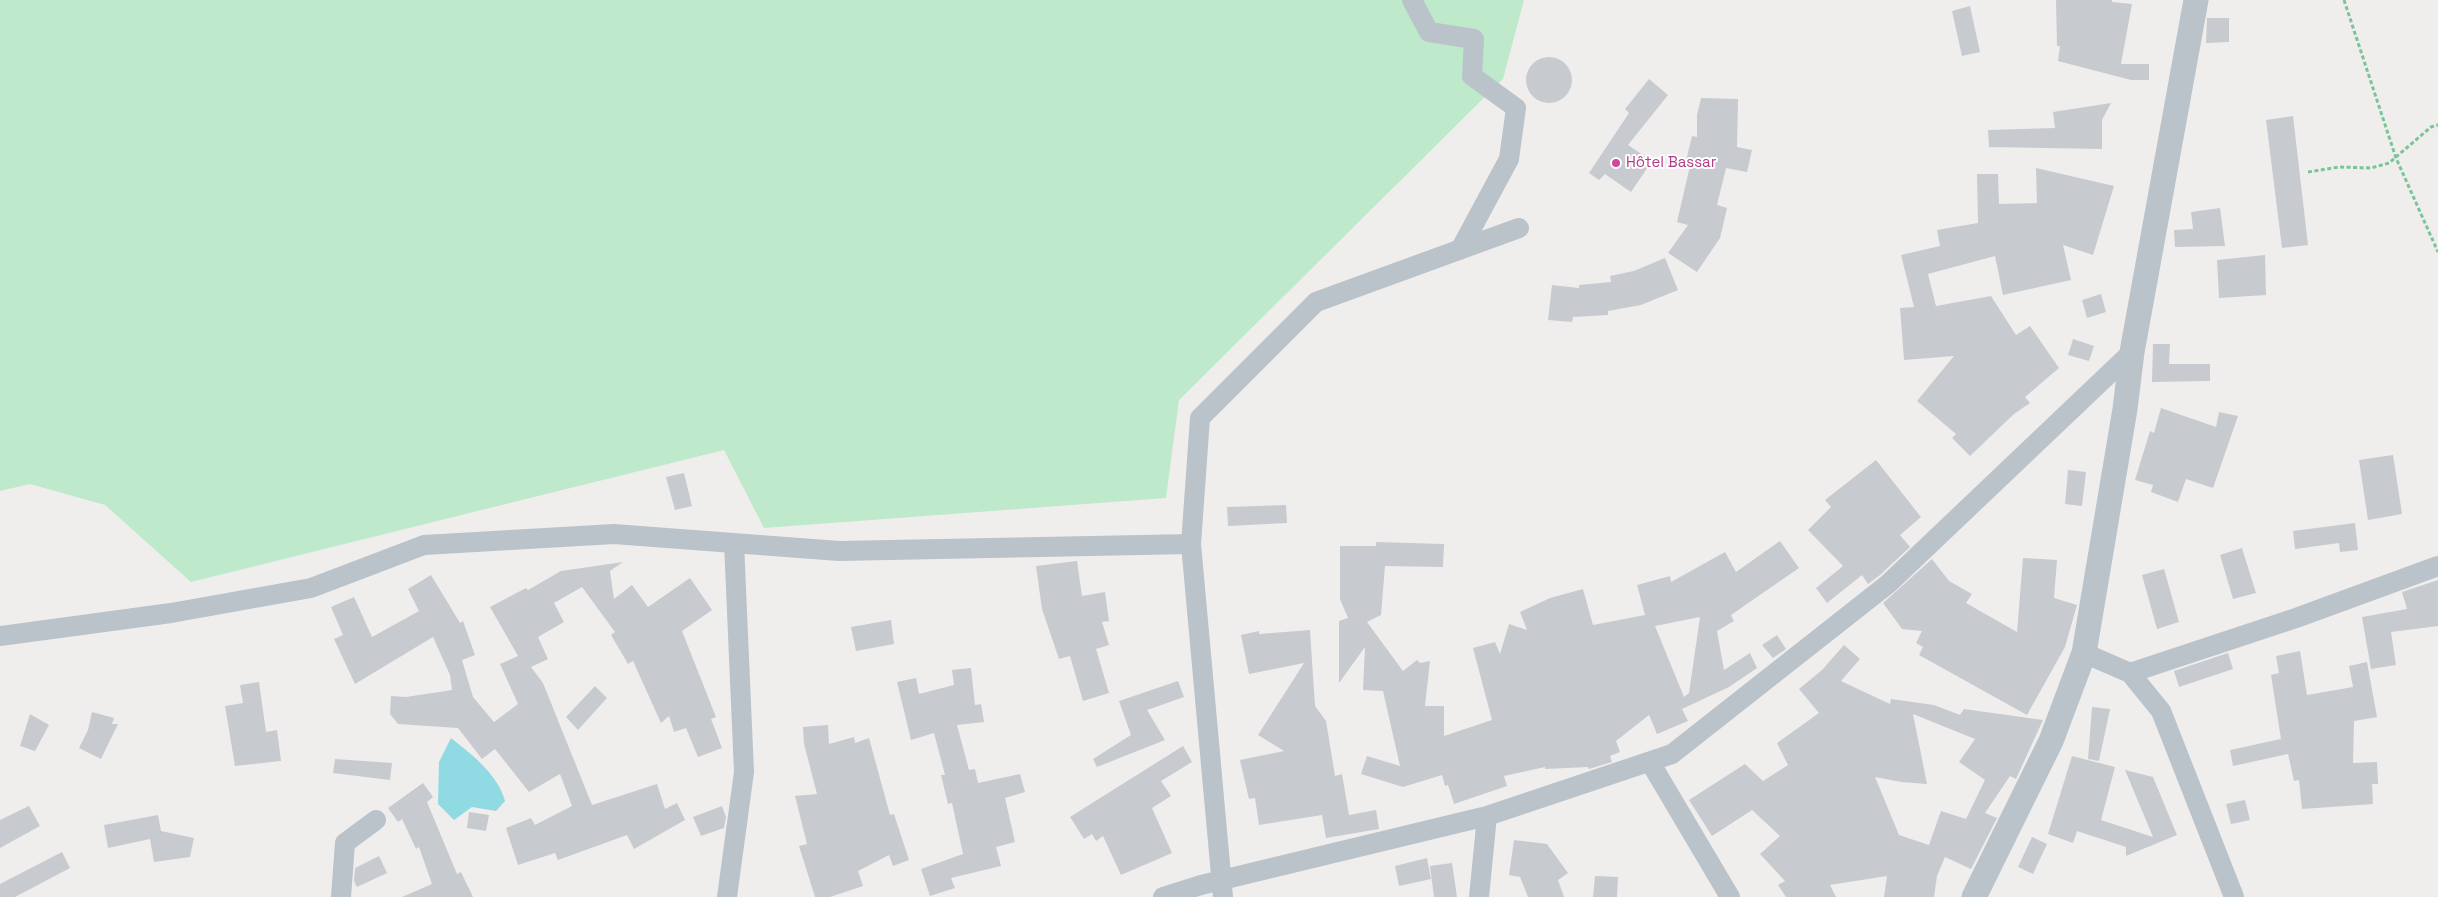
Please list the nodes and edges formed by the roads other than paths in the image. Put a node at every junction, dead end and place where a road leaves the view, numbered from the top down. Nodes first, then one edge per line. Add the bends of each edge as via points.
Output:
1 (1412, 0) edge
2 (2196, 0) edge
3 (1519, 228) dead end
4 (1460, 250) junction
5 (2132, 352) junction
6 (734, 543) junction
7 (1191, 544) junction
8 (2438, 566) edge
9 (0, 636) edge
10 (2084, 653) junction
11 (2130, 673) junction
12 (1650, 762) junction
13 (1487, 816) junction
14 (376, 820) dead end
15 (1223, 888) edge
16 (341, 897) edge
17 (727, 897) edge
18 (1163, 897) edge
19 (1479, 897) edge
20 (1730, 897) edge
21 (1974, 897) edge
22 (2234, 897) edge

1 - 4 street via 1429,32 1474,39 1472,76 1516,108 1509,159
2 - 5 street
3 - 4 street
4 - 7 street via 1316,302 1200,418
5 - 10 street
5 - 12 street via 1888,584 1672,754
6 - 7 street via 838,551
6 - 9 street via 614,534 424,545 311,588 171,613
6 - 17 street via 744,772
7 - 15 street
8 - 11 street via 2296,618
10 - 11 street
10 - 21 street via 2051,742
11 - 22 street via 2161,712
12 - 13 street
12 - 20 street
13 - 15 street
13 - 19 street
14 - 16 street via 346,843
15 - 18 street

